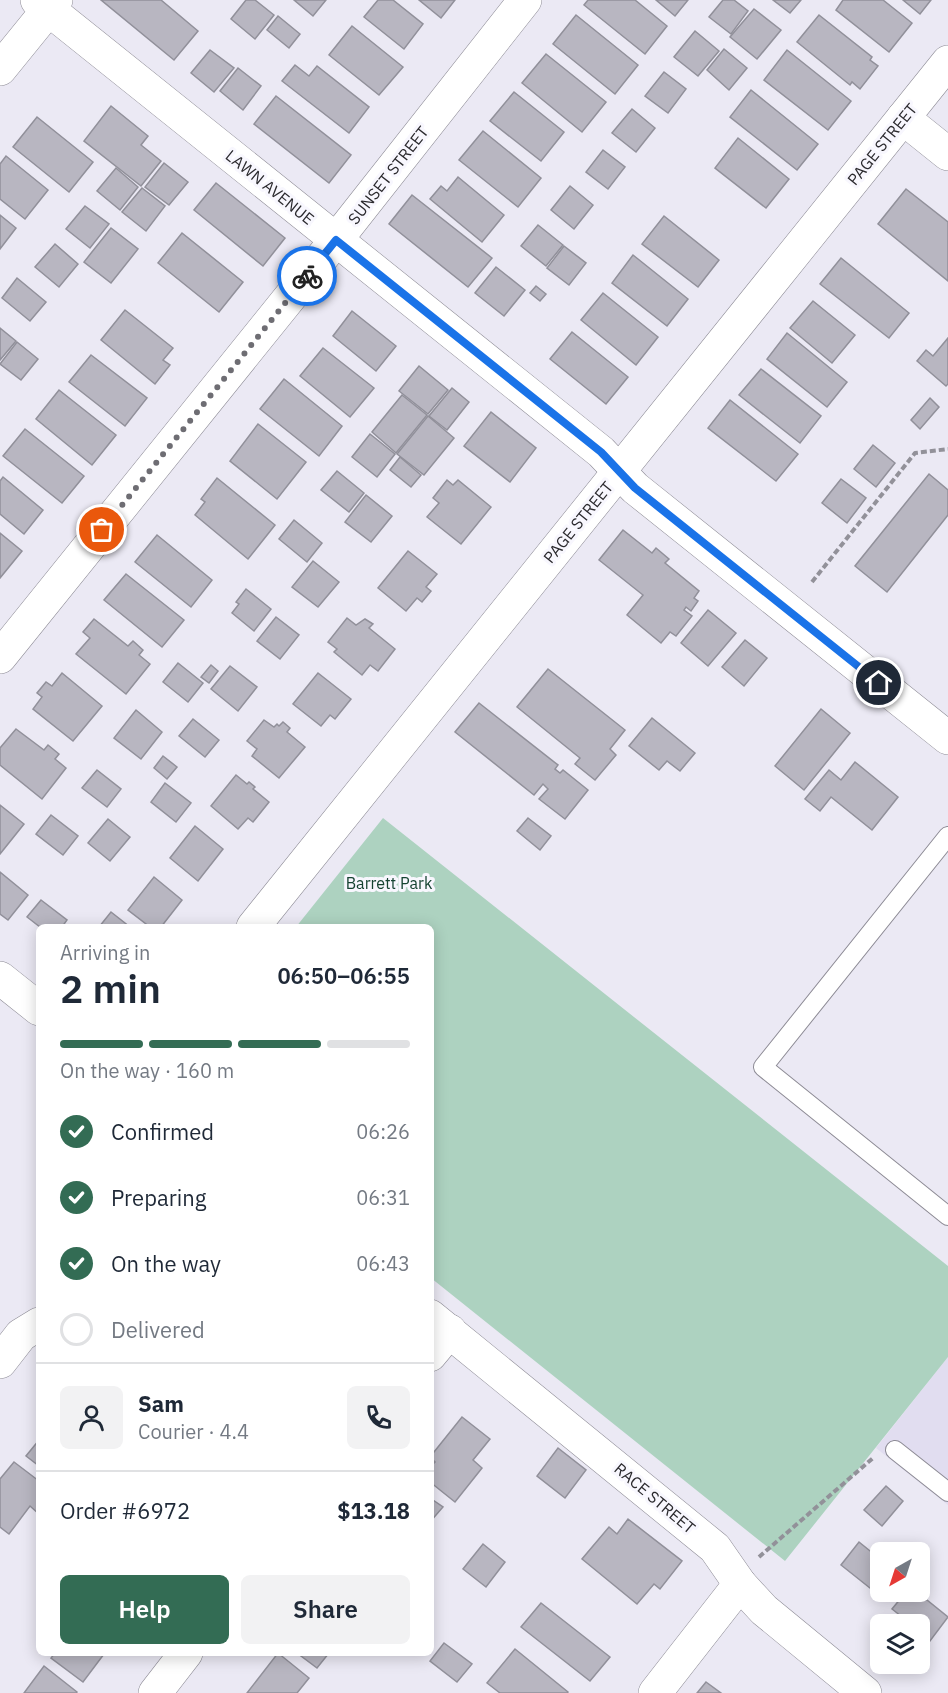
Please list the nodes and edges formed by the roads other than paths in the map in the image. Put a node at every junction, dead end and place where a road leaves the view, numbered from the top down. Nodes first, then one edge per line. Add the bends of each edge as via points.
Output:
1 (525, 0) edge
2 (47, 3) edge
3 (948, 62) edge
4 (0, 69) edge
5 (903, 118) junction
6 (948, 154) edge
7 (336, 240) junction
8 (619, 471) junction
9 (0, 657) edge
10 (948, 738) edge
11 (948, 836) edge
12 (255, 924) edge
13 (0, 978) edge
14 (36, 1007) edge
15 (948, 1216) edge
16 (36, 1326) edge
17 (437, 1334) edge
18 (0, 1362) edge
19 (896, 1450) road end
20 (948, 1492) edge
21 (740, 1584) junction
22 (184, 1656) edge
23 (155, 1693) edge
24 (655, 1693) edge
25 (865, 1693) edge

1 - 7 street, SUNSET STREET
2 - 4 street
2 - 7 street, LAWN AVENUE
3 - 5 street, PAGE STREET
5 - 6 street
5 - 8 street, PAGE STREET
7 - 8 street, LAWN AVENUE via 601,452
7 - 9 street, SUNSET STREET
8 - 10 street, LAWN AVENUE via 635,488
8 - 12 street, PAGE STREET
11 - 15 lane via 763,1067
13 - 14 street
16 - 18 street via 21,1335
17 - 21 street, RACE STREET via 715,1548
19 - 20 lane
21 - 24 street
21 - 25 street, RACE STREET via 764,1610
22 - 23 street

